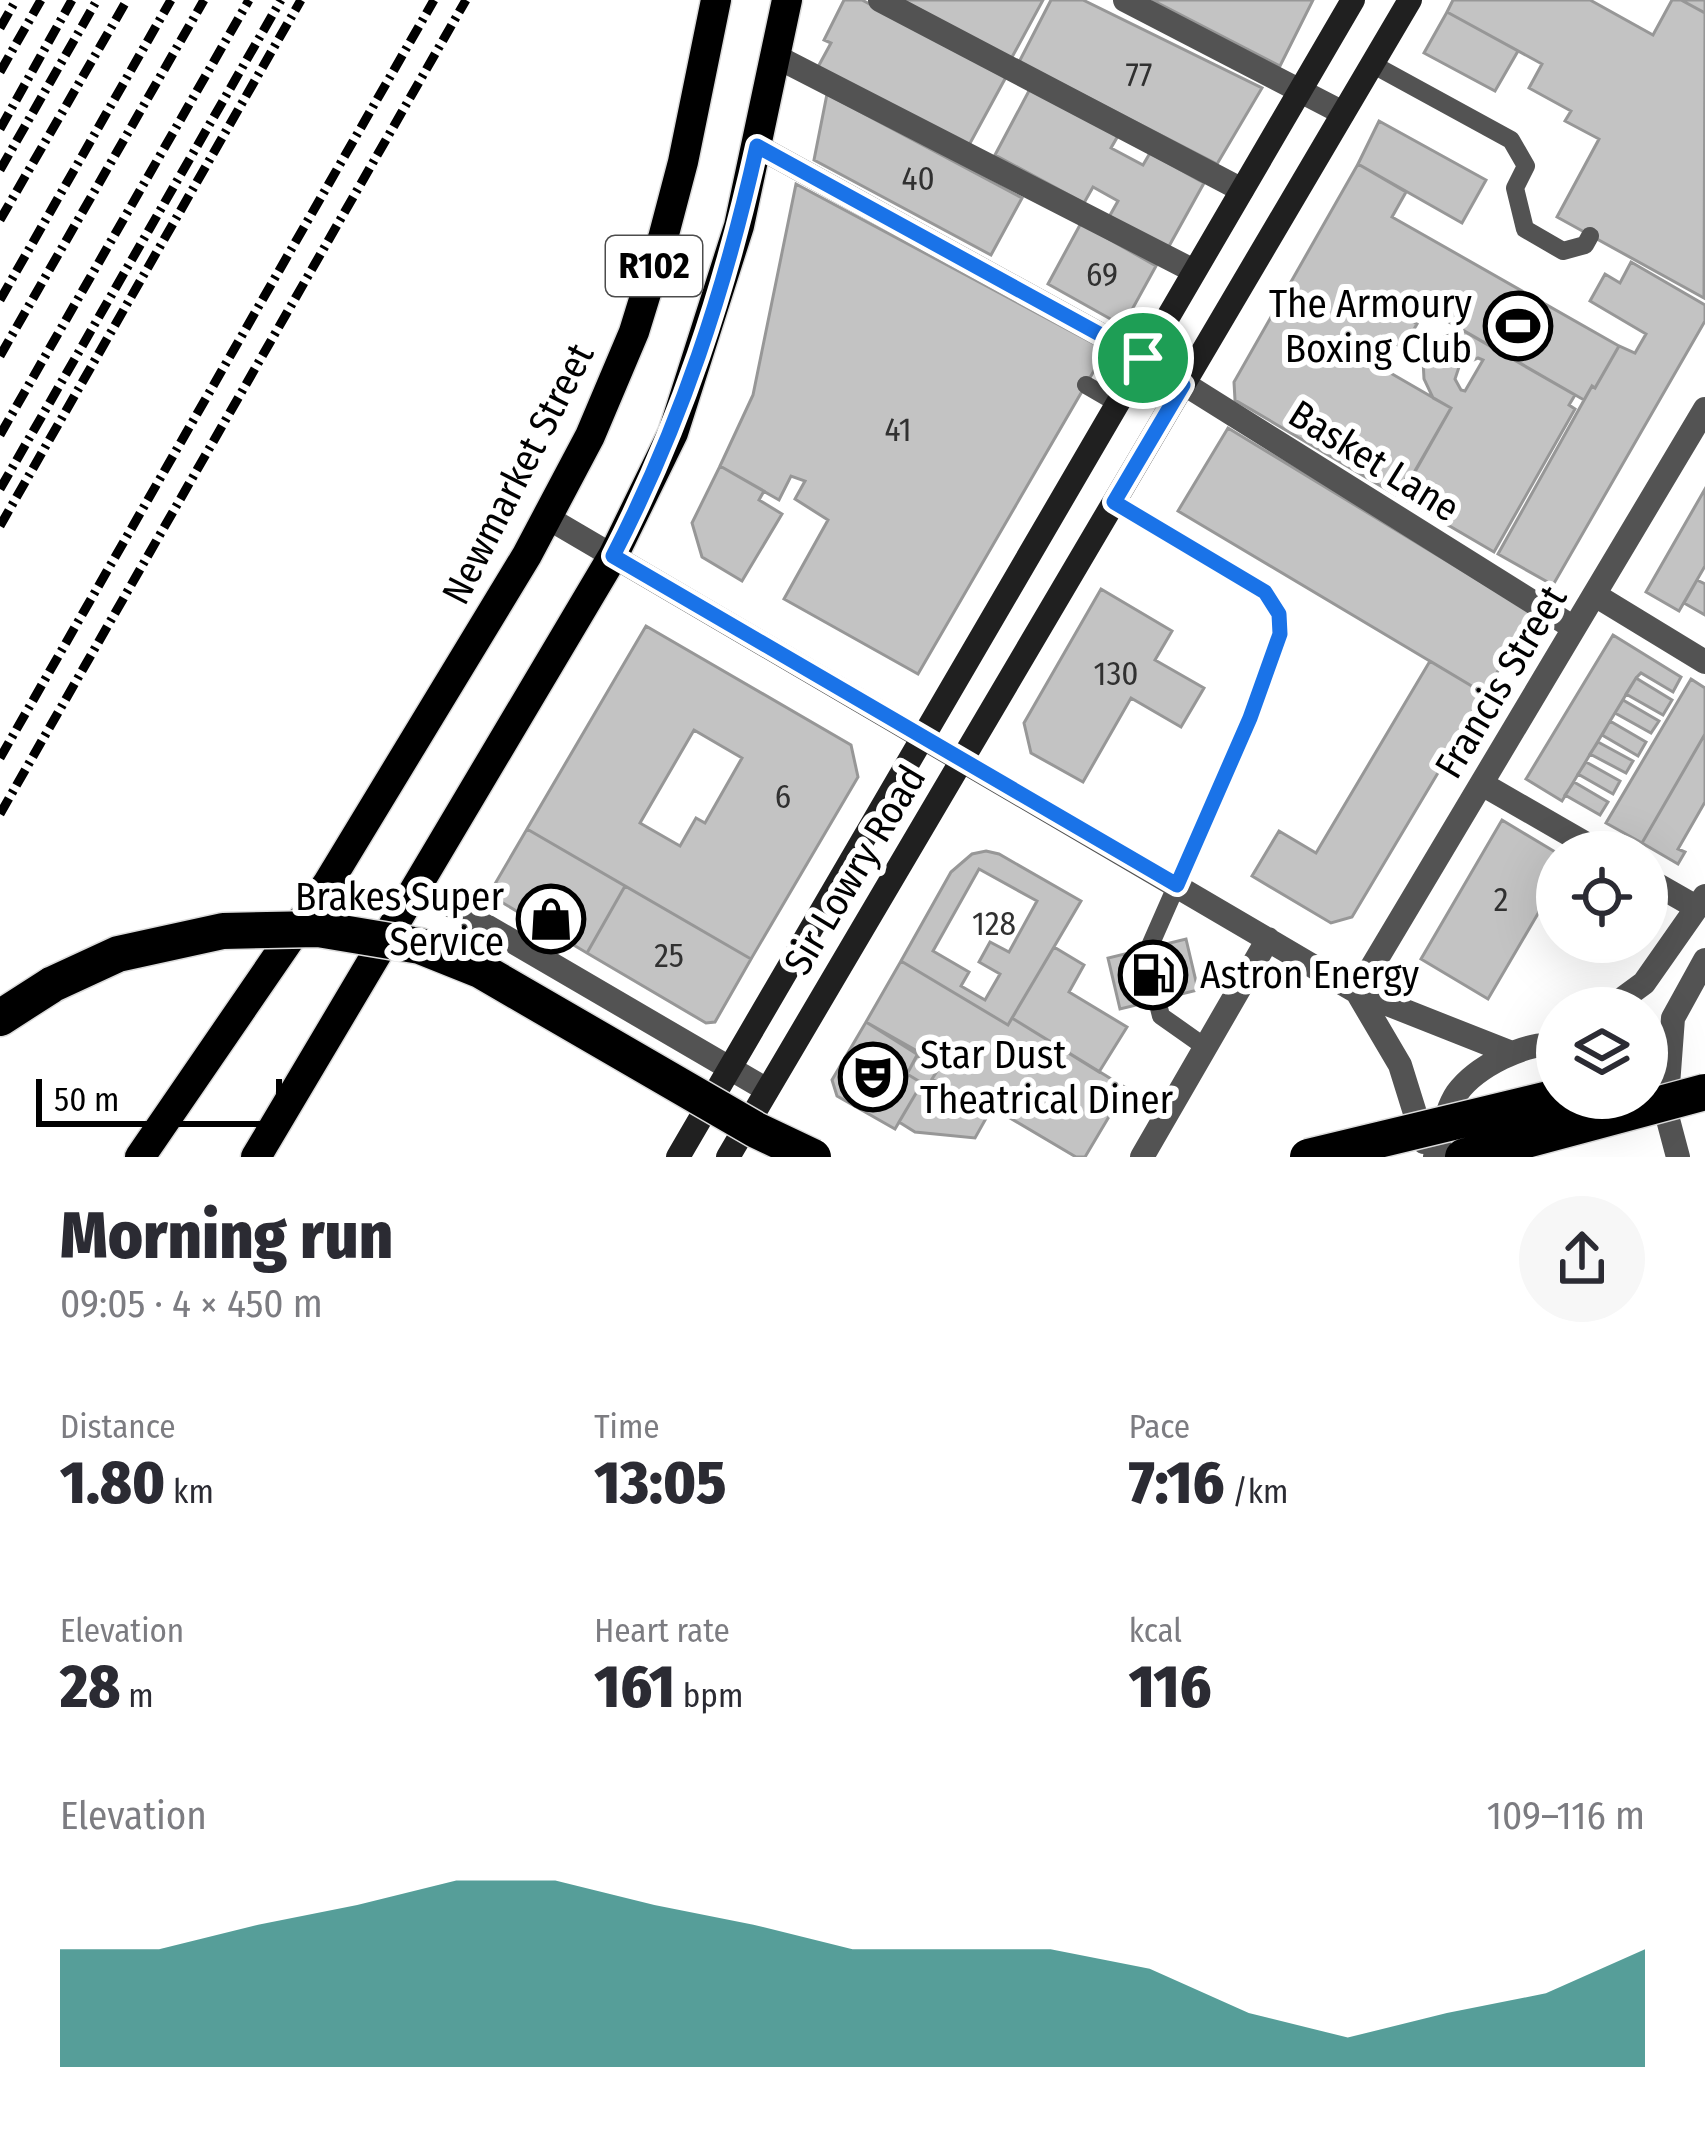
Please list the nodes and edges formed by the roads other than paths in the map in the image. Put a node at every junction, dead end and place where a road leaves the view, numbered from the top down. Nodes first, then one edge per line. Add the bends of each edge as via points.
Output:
1 (716, 0) edge
2 (787, 0) edge
3 (880, 0) edge
4 (1125, 0) edge
5 (1353, 0) edge
6 (1410, 0) edge
7 (777, 57) junction
8 (1372, 64) junction
9 (1300, 91) junction
10 (1343, 113) junction
11 (757, 146) junction
12 (1242, 190) junction
13 (1590, 236) dead end
14 (1194, 271) junction
15 (1143, 358) junction
16 (1086, 385) dead end
17 (1183, 385) junction
18 (1117, 404) junction
19 (1705, 410) edge
20 (1114, 502) junction
21 (548, 518) junction
22 (613, 556) junction
23 (1595, 595) junction
24 (1574, 628) junction
25 (1705, 662) edge
26 (924, 737) junction
27 (962, 759) junction
28 (1482, 784) junction
29 (1564, 831) edge
30 (416, 885) junction
31 (1177, 885) junction
32 (1668, 888) edge
33 (1700, 902) edge
34 (1268, 939) junction
35 (1149, 948) dead end
36 (1705, 960) edge
37 (1639, 987) edge
38 (1358, 992) junction
39 (1157, 1000) dead end
40 (0, 1018) edge
41 (1668, 1041) edge
42 (1536, 1046) edge
43 (1205, 1047) junction
44 (1509, 1052) junction
45 (730, 1069) junction
46 (1705, 1079) edge
47 (767, 1090) junction
48 (1705, 1092) edge
49 (1668, 1093) edge
50 (1536, 1102) edge
51 (1664, 1119) edge
52 (140, 1157) edge
53 (256, 1157) edge
54 (678, 1157) edge
55 (728, 1157) edge
56 (813, 1157) edge
57 (1142, 1157) edge
58 (1308, 1157) edge
59 (1432, 1157) edge
60 (1463, 1157) edge
61 (1678, 1157) edge

1 - 21 main road, Newmarket Street / R102 via 683,162 634,332
2 - 7 main road, R102
3 - 12 street
4 - 9 street
5 - 9 main road, Sir Lowry Road
6 - 8 main road, Sir Lowry Road
7 - 11 main road, R102
7 - 14 street
8 - 10 main road, Sir Lowry Road
8 - 13 lane via 1510,140 1526,166 1515,188 1526,230 1563,250 1586,245
9 - 10 street
9 - 12 main road, Sir Lowry Road
10 - 17 main road, Sir Lowry Road
11 - 15 street, Basket Lane
11 - 22 main road, R102 via 673,433
12 - 14 main road, Sir Lowry Road
14 - 15 main road, Sir Lowry Road
15 - 17 street, Basket Lane
15 - 18 main road, Sir Lowry Road
16 - 18 lane
17 - 20 main road, Sir Lowry Road
17 - 24 street, Basket Lane via 1455,541
18 - 26 main road, Sir Lowry Road
19 - 23 street, Francis Street
20 - 27 main road, Sir Lowry Road
20 - 31 lane via 1265,592 1279,614 1280,634 1250,718
21 - 22 street
21 - 52 main road, Newmarket Street / R102 via 328,883
22 - 26 street
22 - 30 main road, R102
23 - 24 street, Francis Street
23 - 25 street
24 - 28 street, Francis Street
26 - 27 street
26 - 45 main road, Sir Lowry Road
27 - 31 street
27 - 47 main road, Sir Lowry Road
28 - 29 street
28 - 38 street, Francis Street
30 - 45 street
30 - 53 main road, R102
31 - 34 street
31 - 35 lane
32 - 33 street
33 - 37 street
34 - 38 street
34 - 43 street
36 - 41 street
38 - 44 street
38 - 59 street via 1400,1065
39 - 43 lane via 1161,1016
40 - 56 highway, bridge via 118,954 224,931 317,929 420,946 480,970
42 - 44 street
43 - 57 street
44 - 59 street via 1457,1094
45 - 47 street
45 - 54 main road, Sir Lowry Road
46 - 49 highway
47 - 55 main road, Sir Lowry Road
48 - 60 highway, bridge
50 - 58 highway, bridge
51 - 61 street

